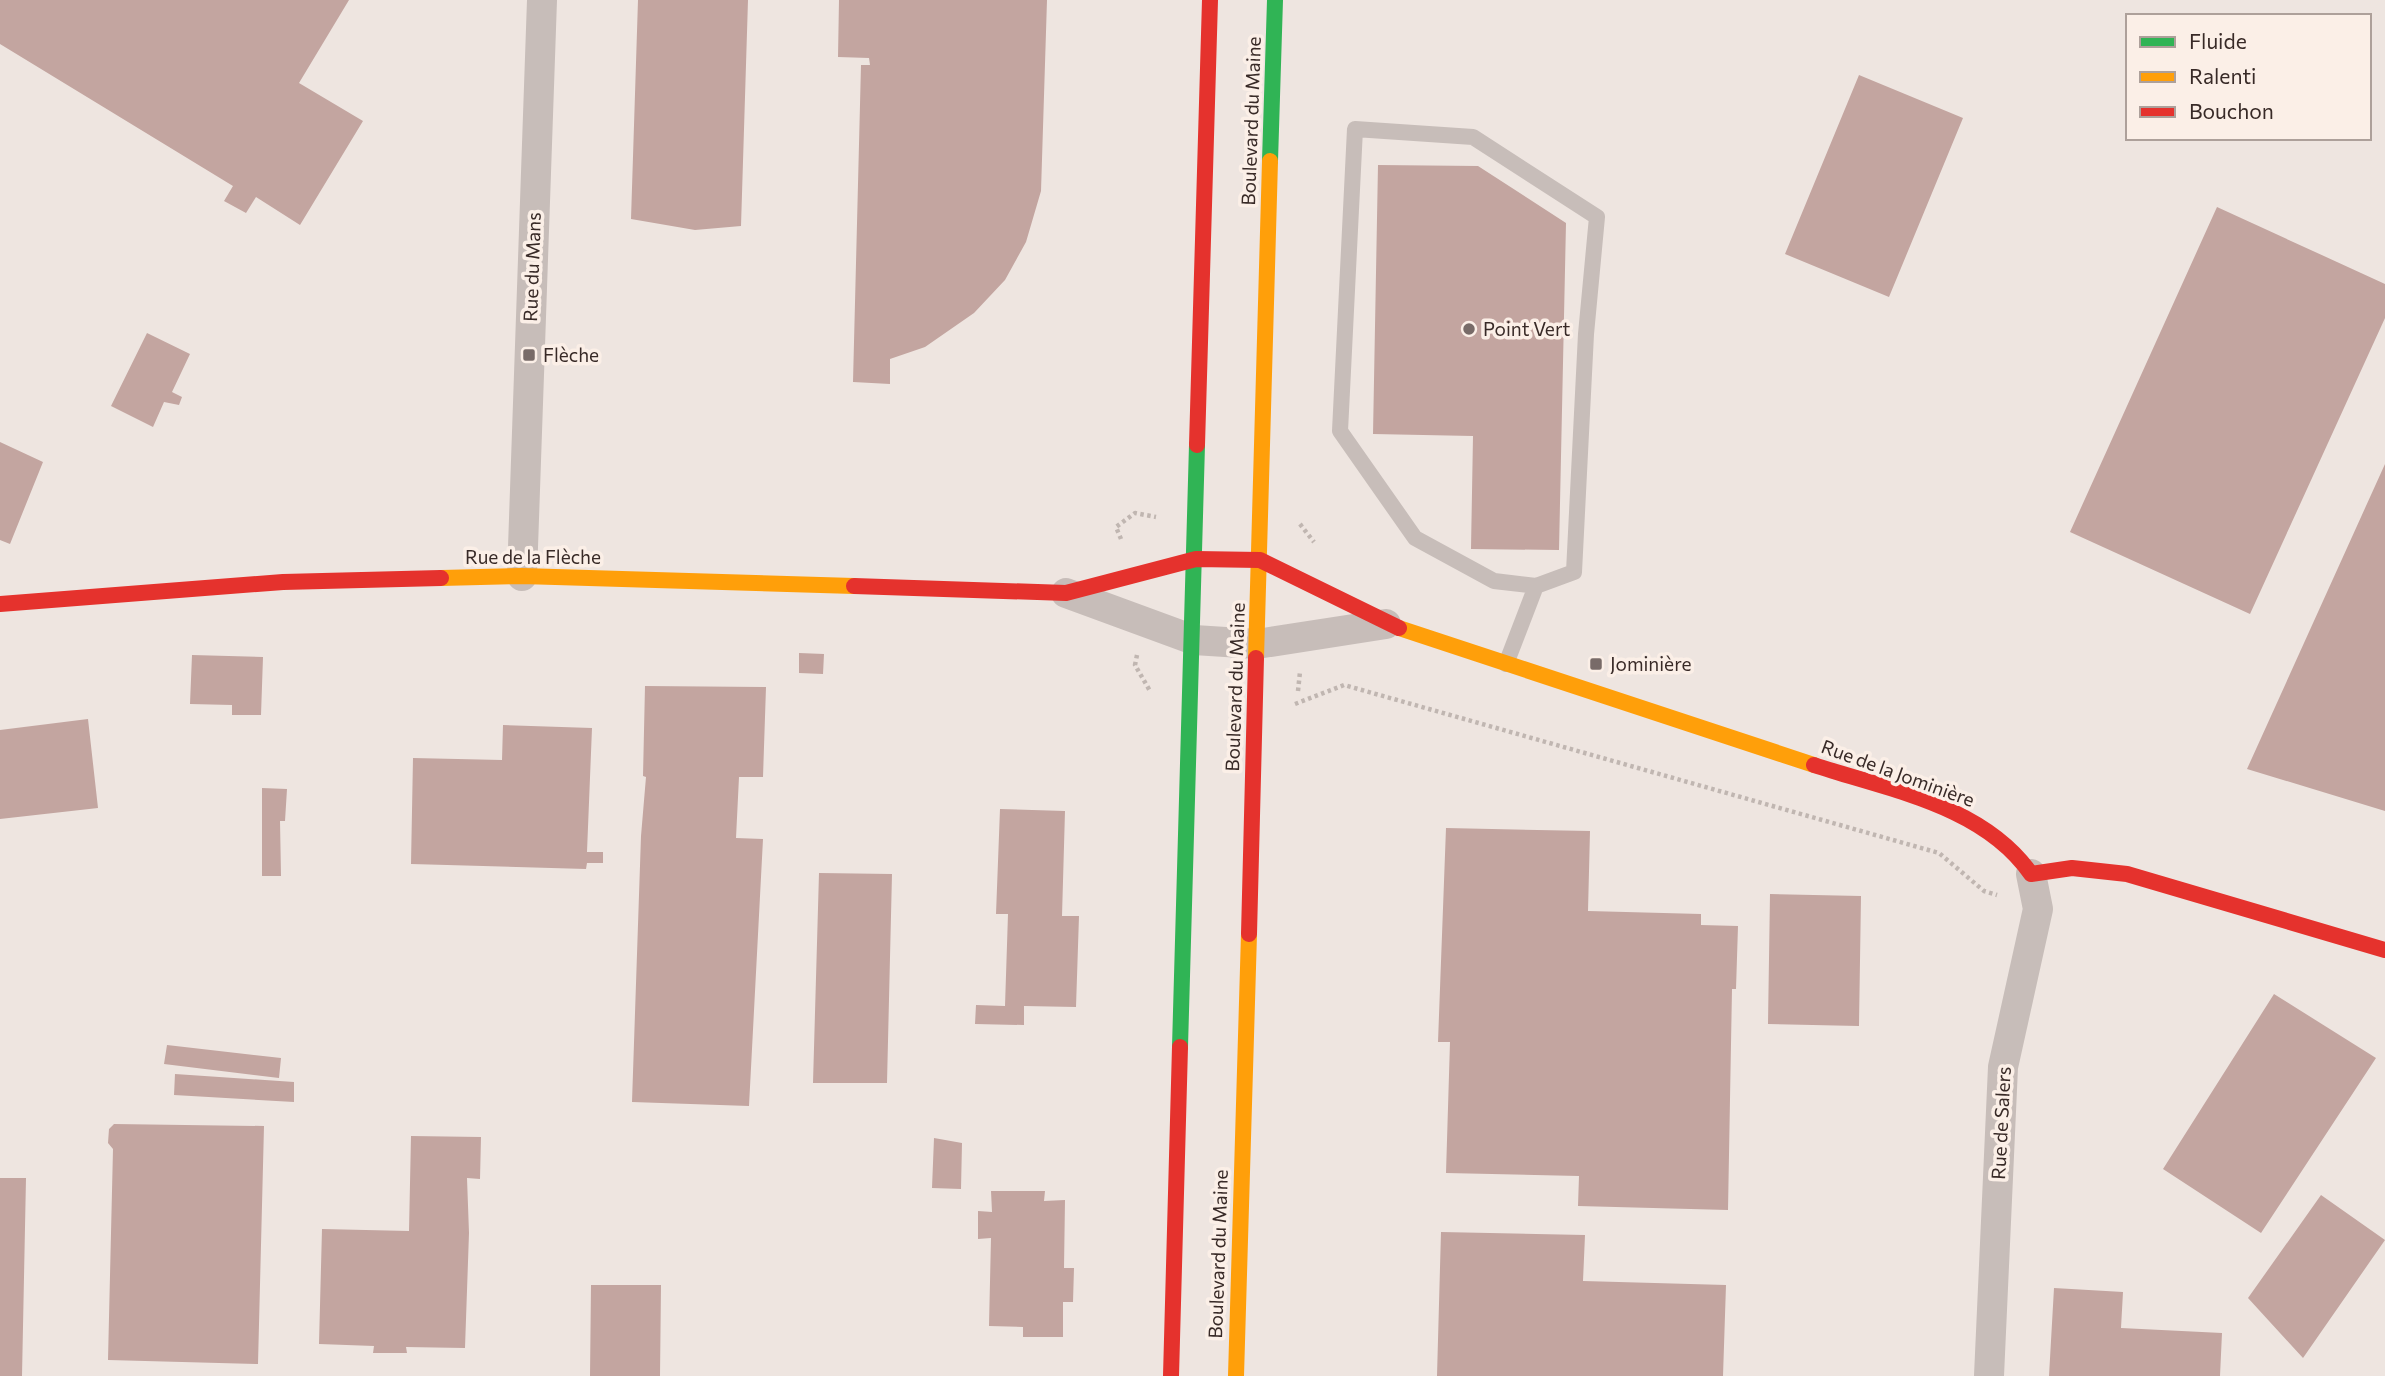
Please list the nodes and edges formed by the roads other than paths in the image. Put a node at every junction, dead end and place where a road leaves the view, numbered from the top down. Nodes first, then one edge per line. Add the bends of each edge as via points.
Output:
1 (542, 0) edge
2 (1210, 0) edge
3 (1275, 0) edge
4 (1196, 559) junction
5 (1260, 560) junction
6 (522, 576) junction
7 (1536, 586) junction
8 (1066, 593) junction
9 (0, 604) edge
10 (1386, 624) junction
11 (1194, 640) junction
12 (1257, 644) junction
13 (1506, 664) junction
14 (2031, 874) junction
15 (2385, 950) edge
16 (1171, 1376) edge
17 (1236, 1376) edge
18 (1989, 1376) edge

1 - 6 street, Rue du Mans
2 - 4 main road
3 - 5 main road, Boulevard du Maine
4 - 5 main road, Rue de la Flèche
4 - 8 main road, Rue de la Flèche
4 - 11 main road
5 - 10 main road, Rue de la Jominière
5 - 12 main road, Boulevard du Maine
6 - 8 main road, Rue de la Flèche
6 - 9 main road, Rue de la Flèche via 283,582
7 - 7 lane via 1494,581 1415,538 1339,431 1355,129 1473,137 1597,217 1574,572
7 - 13 lane
8 - 11 street
10 - 12 street
10 - 13 main road, Rue de la Jominière
11 - 12 street
11 - 16 main road
12 - 17 main road, Boulevard du Maine
13 - 14 main road, Rue de la Jominière via 1949,810 1999,834
14 - 15 main road via 2072,868 2127,874
14 - 18 street, Rue de Salers via 2038,909 2003,1067

